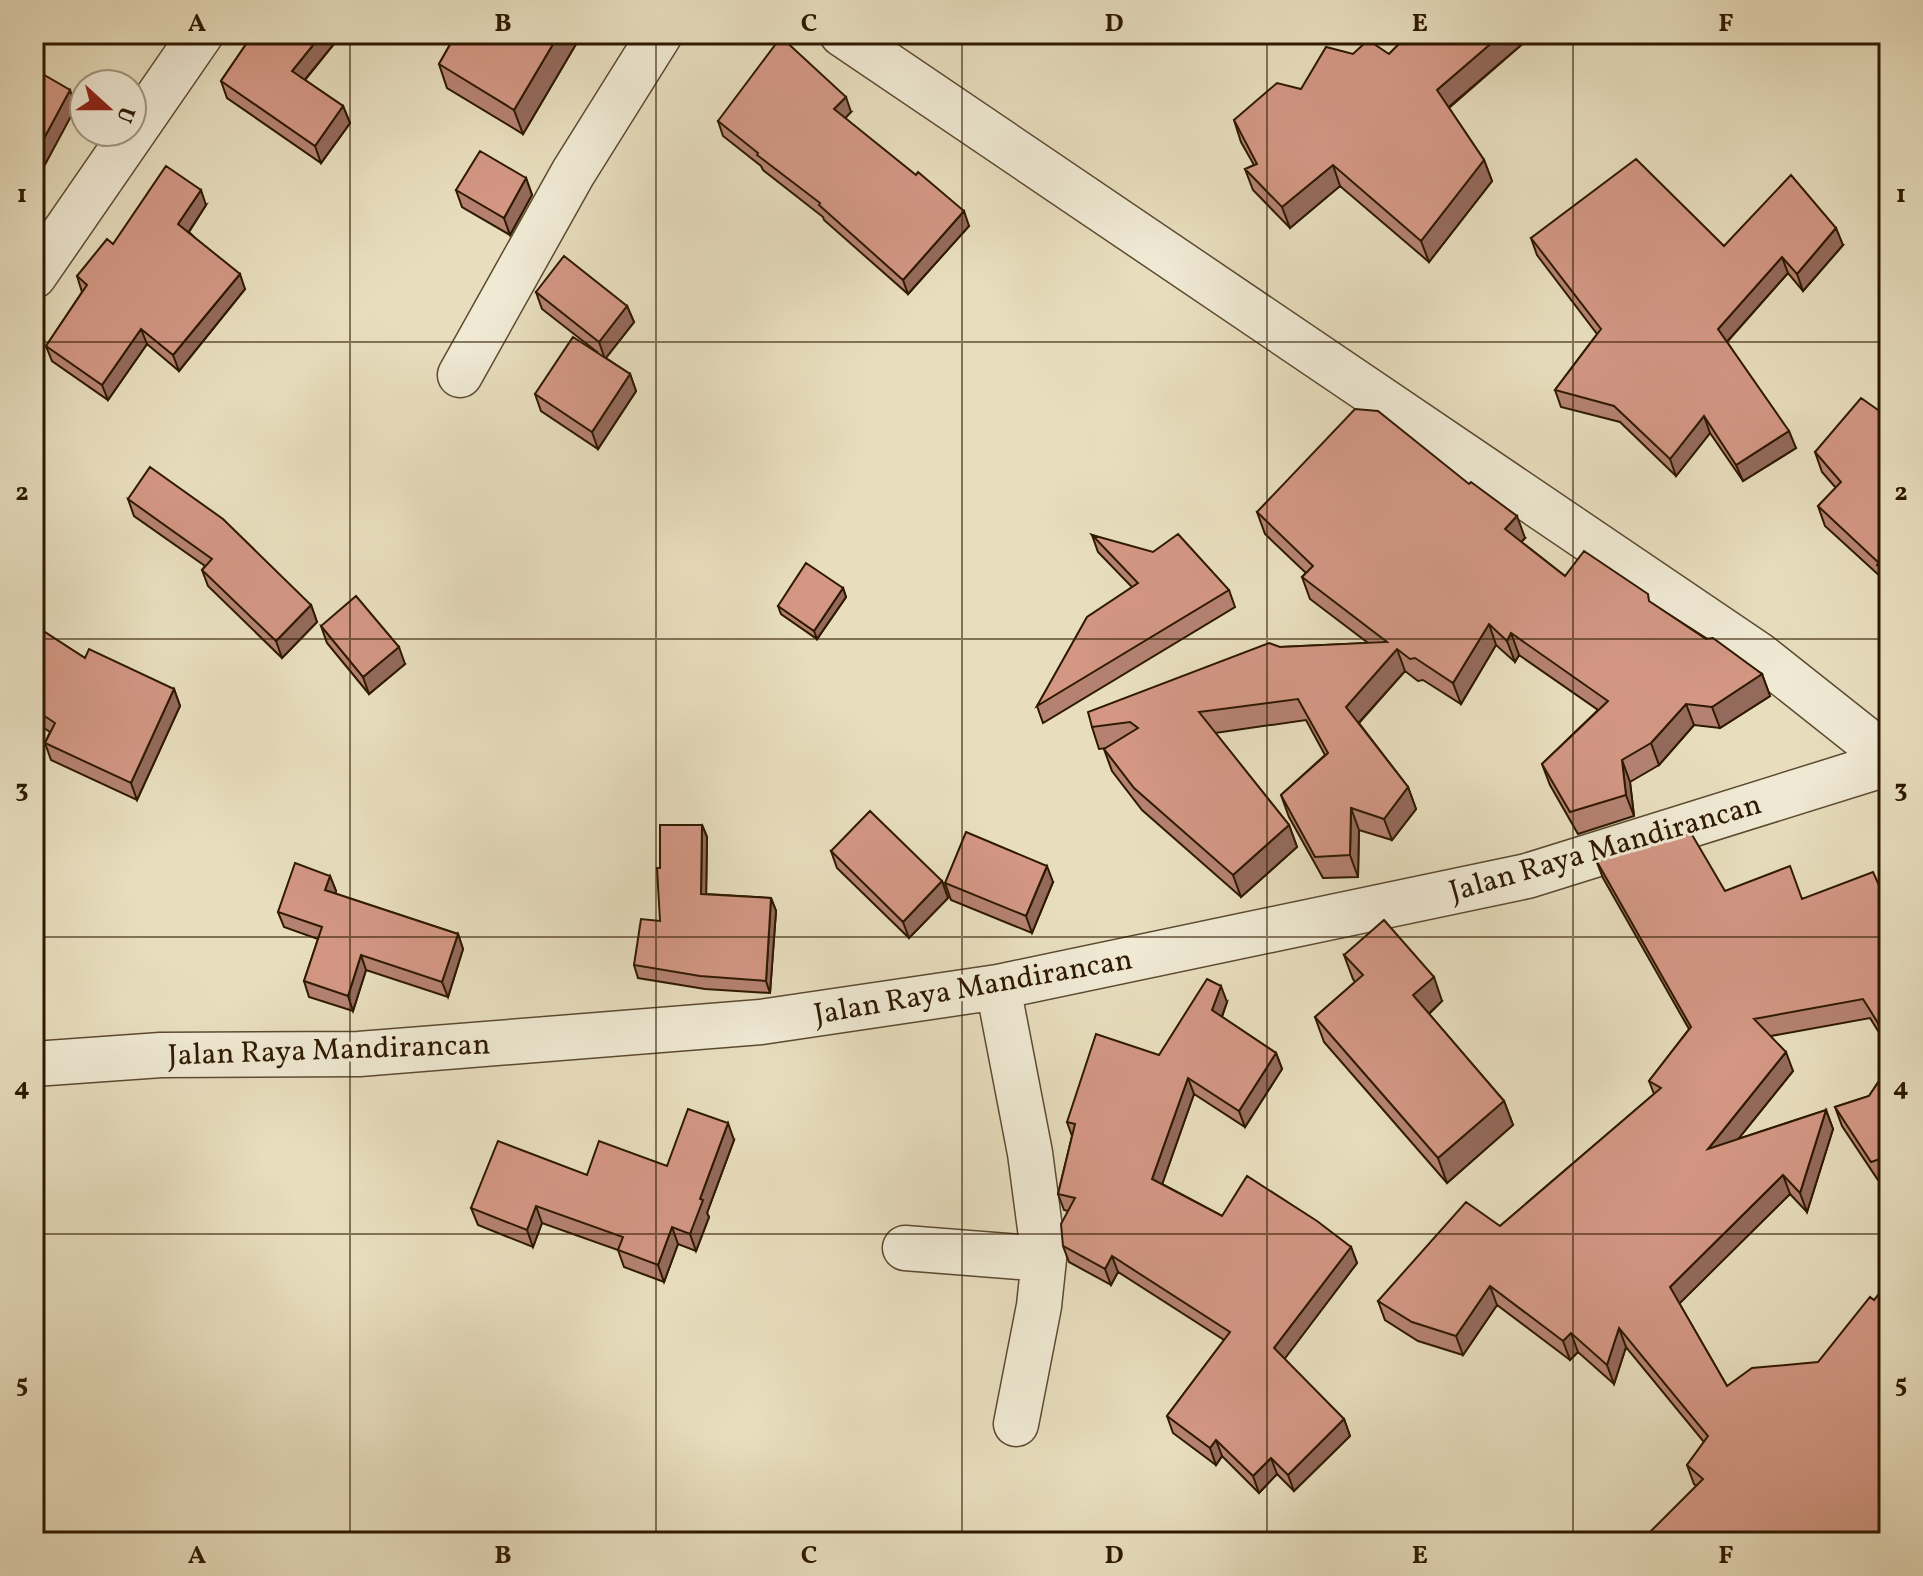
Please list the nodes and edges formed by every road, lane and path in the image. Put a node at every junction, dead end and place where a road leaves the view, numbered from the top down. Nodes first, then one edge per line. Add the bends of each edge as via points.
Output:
1 (201, 34) edge
2 (660, 34) edge
3 (842, 34) edge
4 (34, 276) edge
5 (460, 375) dead end
6 (1889, 760) edge
7 (998, 987) junction
8 (34, 1064) edge
9 (905, 1248) dead end
10 (1044, 1259) junction
11 (1016, 1424) dead end

1 - 4 street
2 - 5 street via 573,173
3 - 6 street via 1759,655
6 - 7 street, Jalan Raya Mandirancan via 1527,876
7 - 8 street, Jalan Raya Mandirancan via 730,1025 359,1054 161,1055
7 - 10 street
9 - 10 street
10 - 11 street

